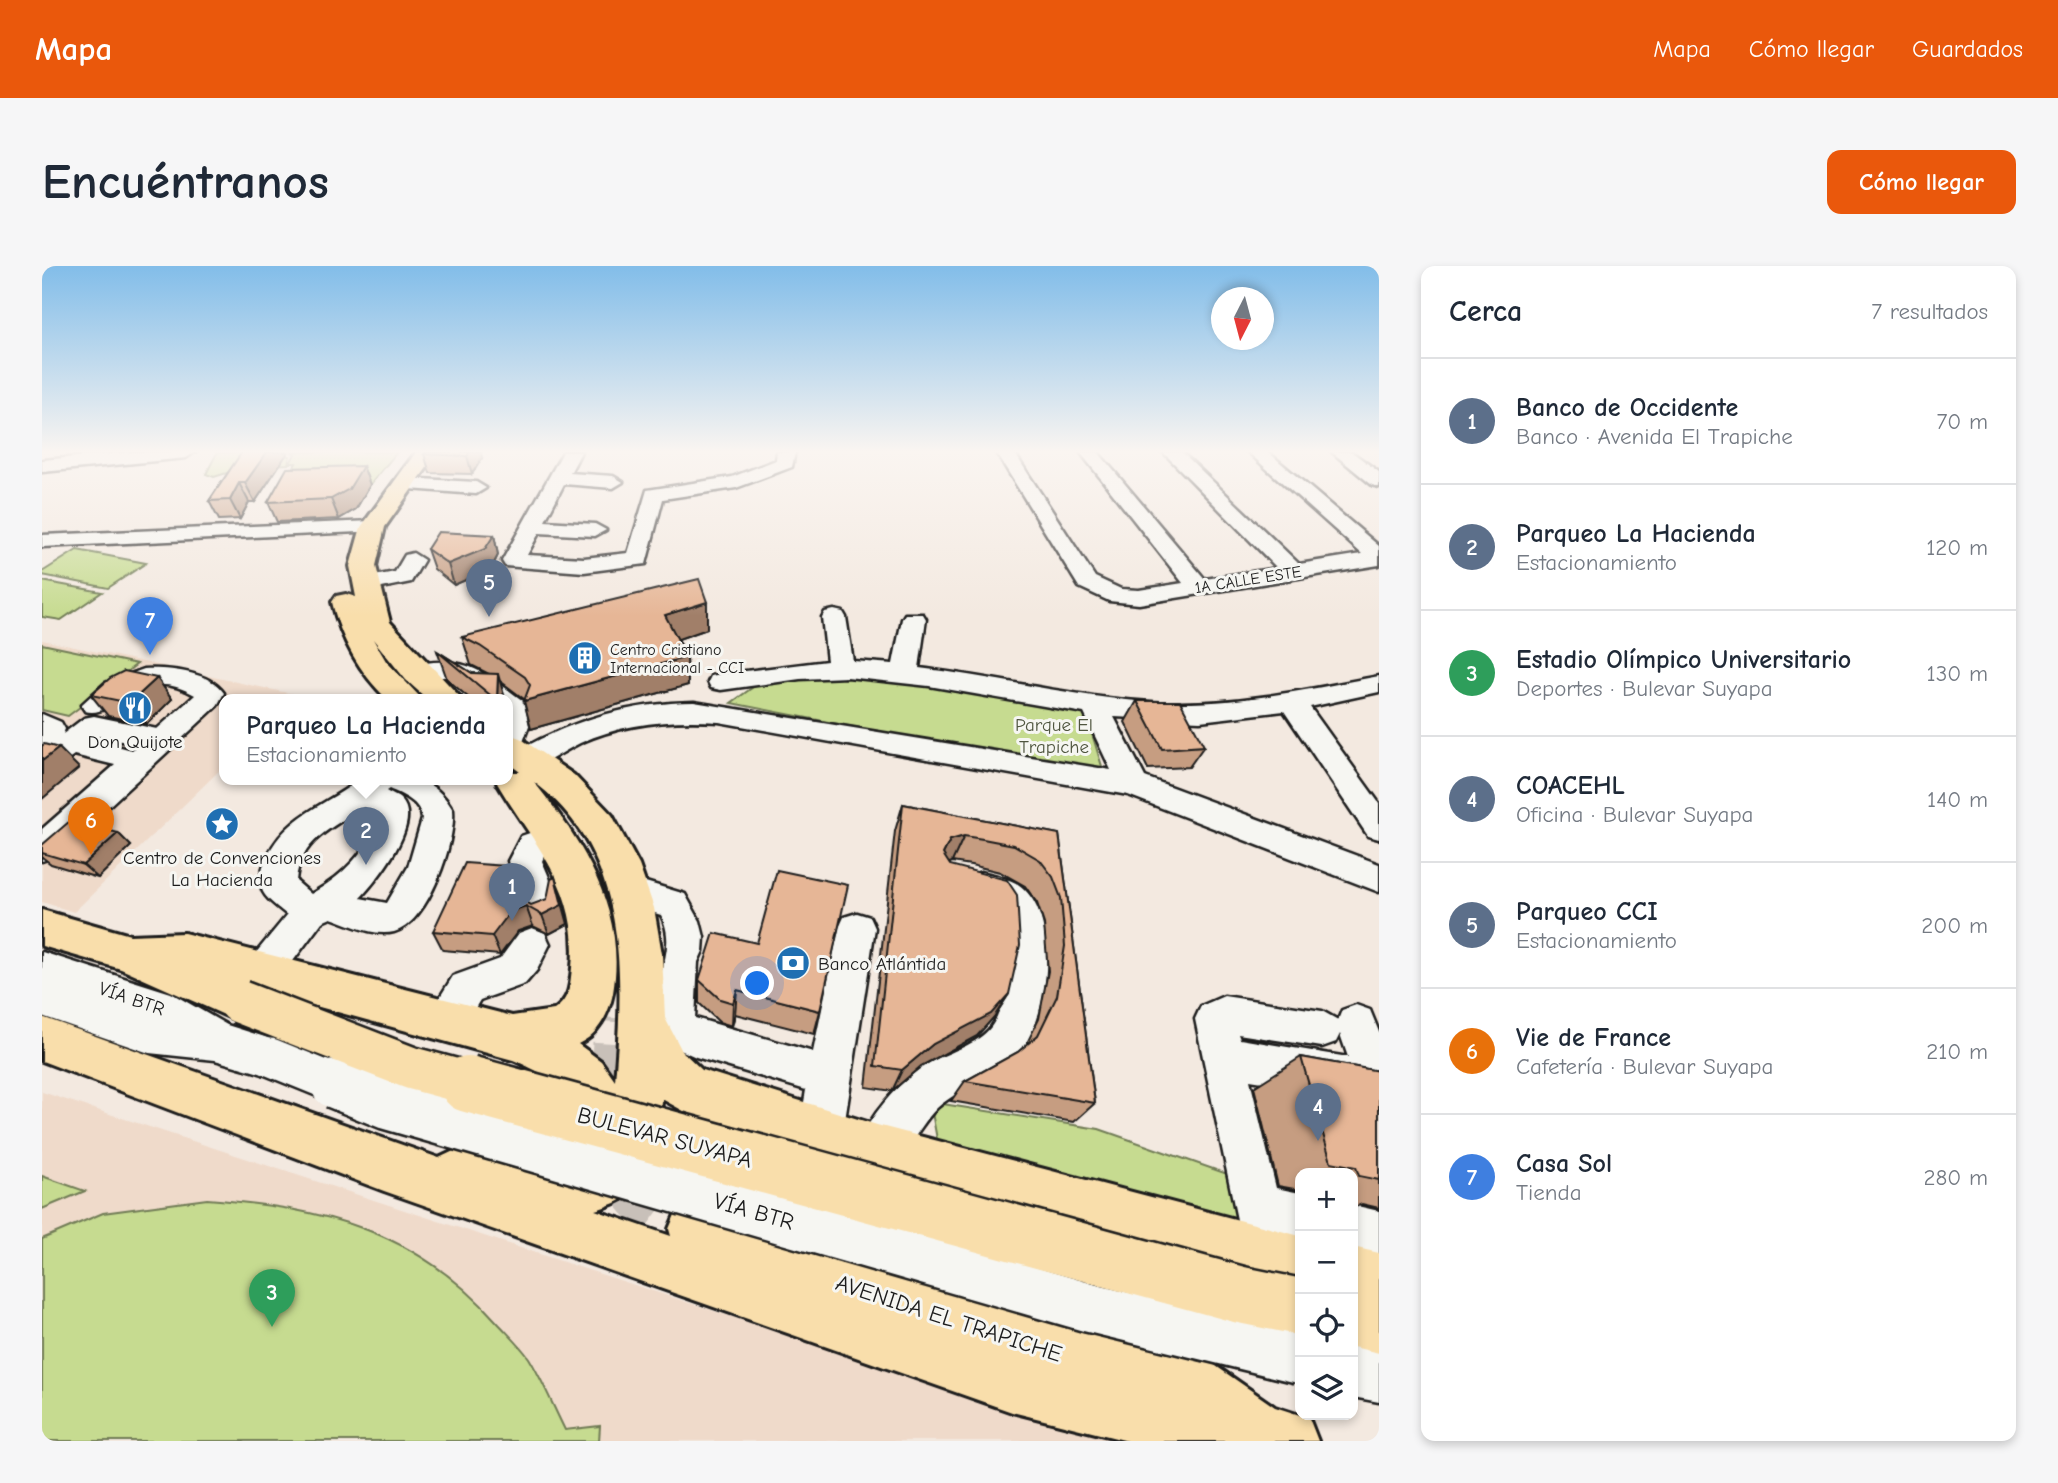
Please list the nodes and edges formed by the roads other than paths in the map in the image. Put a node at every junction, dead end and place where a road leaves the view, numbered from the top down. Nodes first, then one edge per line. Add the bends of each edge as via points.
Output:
1 (375, 507) edge
2 (392, 507) edge
3 (541, 507) edge
4 (651, 507) edge
5 (1040, 507) edge
6 (1134, 507) edge
7 (1228, 507) edge
8 (1320, 507) edge
9 (211, 510) edge
10 (530, 526) junction
11 (363, 527) junction
12 (595, 530) dead end
13 (197, 532) junction
14 (42, 541) edge
15 (1379, 557) edge
16 (413, 560) dead end
17 (1294, 572) junction
18 (367, 584) junction
19 (1199, 587) junction
20 (834, 617) dead end
21 (914, 619) dead end
22 (841, 669) junction
23 (905, 674) junction
24 (721, 682) dead end
25 (1379, 684) edge
26 (408, 690) edge
27 (494, 694) edge
28 (1292, 702) junction
29 (95, 705) edge
30 (1094, 705) junction
31 (513, 707) edge
32 (42, 723) edge
33 (42, 742) edge
34 (142, 744) junction
35 (82, 747) dead end
36 (513, 757) edge
37 (42, 763) edge
38 (513, 763) edge
39 (513, 763) edge
40 (513, 764) edge
41 (513, 765) edge
42 (378, 785) edge
43 (380, 785) edge
44 (383, 785) edge
45 (1133, 785) junction
46 (42, 824) edge
47 (1379, 827) edge
48 (556, 836) junction
49 (42, 848) edge
50 (1379, 878) edge
51 (952, 879) edge
52 (629, 891) junction
53 (318, 908) junction
54 (42, 928) edge
55 (857, 928) dead end
56 (42, 968) edge
57 (42, 999) edge
58 (239, 1005) junction
59 (628, 1019) junction
60 (445, 1021) junction
61 (514, 1037) junction
62 (42, 1040) edge
63 (1224, 1056) junction
64 (829, 1077) junction
65 (802, 1127) junction
66 (877, 1151) junction
67 (384, 1165) junction
68 (551, 1184) junction
69 (1279, 1212) edge
70 (696, 1229) tunnel mouth
71 (1358, 1230) edge
72 (1379, 1235) edge
73 (1285, 1261) edge
74 (1358, 1276) edge
75 (1379, 1281) edge
76 (1295, 1306) edge
77 (1358, 1331) edge
78 (1295, 1358) edge
79 (1370, 1361) edge
80 (1195, 1423) junction
81 (1276, 1439) edge

1 - 11 main road
2 - 11 main road
3 - 10 street
4 - 10 street via 640,556 631,561 561,565 513,561
5 - 19 street, 1A CALLE ESTE via 1087,582 1117,596 1139,597
6 - 19 street
7 - 17 street
8 - 15 street
9 - 13 street
10 - 12 street
11 - 13 street
11 - 18 main road
11 - 26 main road via 342,568 352,632 366,655
13 - 14 street
15 - 17 street, 1A CALLE ESTE
16 - 18 street via 403,577
17 - 19 street, 1A CALLE ESTE
18 - 26 main road via 376,624
20 - 22 street
21 - 23 street
22 - 23 street
22 - 24 street via 784,671
23 - 30 street
25 - 28 street
26 - 27 street via 436,666 450,662
28 - 30 street via 1173,712
28 - 47 street
29 - 34 street via 140,676 182,696
30 - 45 street
31 - 36 lane via 520,716
32 - 33 street via 51,729
34 - 35 street
34 - 37 street via 94,725
34 - 46 lane
34 - 49 street
38 - 45 street via 577,732 641,715 692,710
39 - 52 main road via 569,790 600,829
40 - 59 main road via 596,866 615,927
41 - 48 main road
42 - 53 street via 323,815 300,833 282,857 278,886
43 - 53 street via 390,808 389,827 350,886
44 - 53 street via 430,799 439,813 436,834 409,906 393,918
45 - 50 street
48 - 60 street via 533,845 525,861 536,886 535,925 518,969 471,985
48 - 61 main road via 579,883 591,922 595,964 590,1000 572,1024 557,1031
51 - 66 street via 1007,895 1019,908 1028,949 1018,1009 1006,1040 981,1061 946,1076 911,1102
52 - 59 main road via 638,946
52 - 64 street via 673,904 687,934 675,1017 681,1031
53 - 58 street
54 - 58 main road via 130,953 184,951
55 - 64 street
56 - 58 street, VÍA BTR via 171,1011
57 - 58 street, VÍA BTR via 149,1034
58 - 60 main road
58 - 76 main road, BULEVAR SUYAPA, bridge via 411,1068 1214,1288
58 - 78 street, VÍA BTR, bridge via 270,1057 387,1105 1090,1308
59 - 65 main road via 673,1079 689,1090
59 - 68 main road via 631,1156 621,1171 598,1184
60 - 61 main road
61 - 68 main road via 585,1079 601,1110 601,1129 588,1157
62 - 67 main road
63 - 63 street via 1215,1019 1219,1015 1339,1026 1374,1073 1373,1079 1364,1080
63 - 69 street
64 - 65 street
65 - 66 main road
65 - 81 main road via 764,1126 748,1136 737,1152 731,1171 733,1192 742,1212 757,1228 1095,1335 1178,1377
66 - 73 main road
67 - 68 main road
67 - 80 main road via 1012,1381
69 - 73 street
70 - 80 main road, AVENIDA EL TRAPICHE via 739,1249 1046,1348 1105,1373
71 - 72 street
74 - 75 main road
77 - 79 main road
80 - 81 main road

